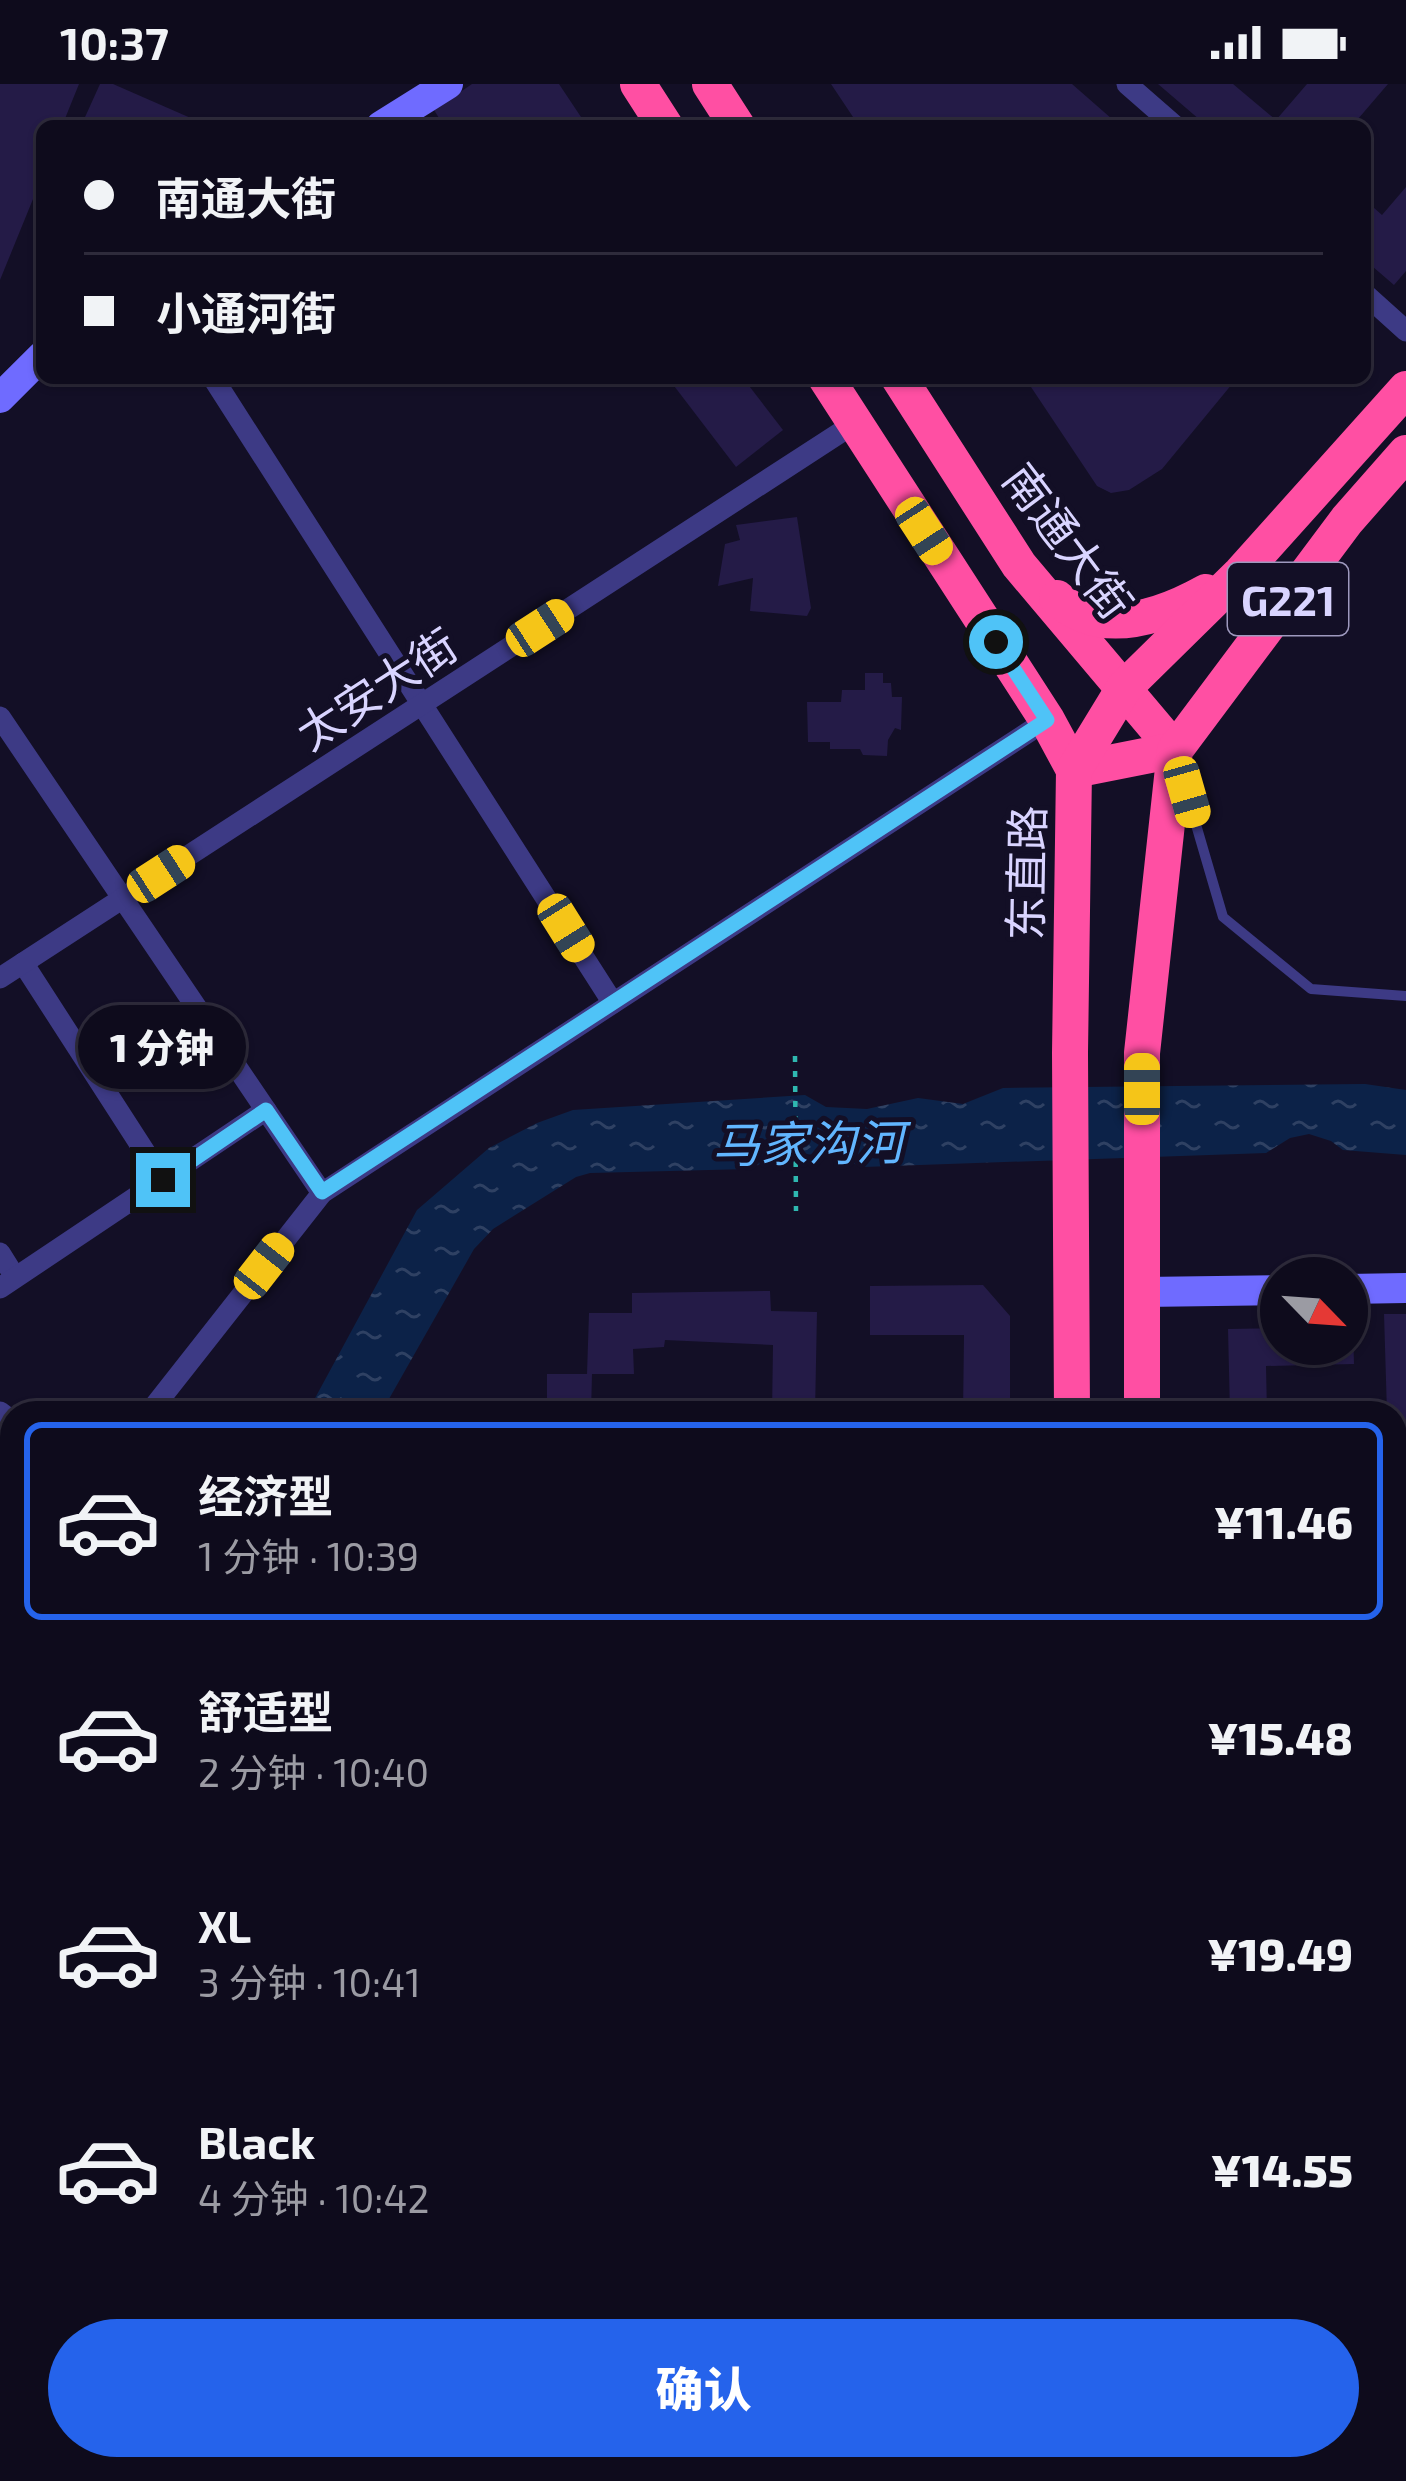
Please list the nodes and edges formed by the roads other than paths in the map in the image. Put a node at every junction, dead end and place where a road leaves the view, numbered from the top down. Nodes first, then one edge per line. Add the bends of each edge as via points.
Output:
1 (448, 84) edge
2 (638, 84) edge
3 (710, 84) edge
4 (1127, 84) edge
5 (391, 120) edge
6 (661, 120) edge
7 (733, 120) edge
8 (1168, 120) edge
9 (1371, 300) edge
10 (1406, 331) edge
11 (36, 362) edge
12 (217, 384) edge
13 (830, 384) edge
14 (902, 384) edge
15 (1406, 389) edge
16 (0, 398) edge
17 (855, 424) junction
18 (1406, 453) edge
19 (1018, 566) junction
20 (1241, 573) junction
21 (1124, 688) junction
22 (422, 704) junction
23 (0, 717) edge
24 (1047, 720) junction
25 (1175, 750) junction
26 (1074, 770) junction
27 (124, 898) junction
28 (23, 963) junction
29 (0, 978) edge
30 (1406, 996) edge
31 (613, 1003) junction
32 (266, 1110) junction
33 (163, 1180) junction
34 (322, 1192) junction
35 (0, 1253) edge
36 (8, 1283) edge
37 (1406, 1288) edge
38 (1368, 1289) edge
39 (1260, 1290) edge
40 (1143, 1292) junction
41 (157, 1401) edge
42 (1072, 1401) edge
43 (1142, 1401) edge

1 - 5 street
2 - 6 highway
3 - 7 highway
4 - 8 street
9 - 10 street
11 - 16 street
12 - 22 street
13 - 17 highway
14 - 19 highway, 南通大街
15 - 20 highway, 东直路
17 - 22 street, 太安大街
17 - 24 highway
18 - 25 highway, G221
19 - 20 highway via 1066,606 1129,621 1167,613
19 - 21 highway, 南通大街
20 - 21 highway, 东直路
21 - 25 highway, 南通大街
21 - 26 highway, 东直路
22 - 27 street, 太安大街
22 - 31 street
23 - 27 street
24 - 26 highway
24 - 31 street
25 - 26 highway
25 - 30 lane via 1222,917 1311,989
25 - 40 highway via 1142,1053
26 - 42 highway, 东直路
27 - 28 street, 太安大街
27 - 32 street
28 - 29 street, 太安大街
28 - 33 street
31 - 34 street
32 - 33 street
32 - 34 street
33 - 36 street
34 - 41 street
35 - 36 street
37 - 38 street
39 - 40 street
40 - 43 highway

